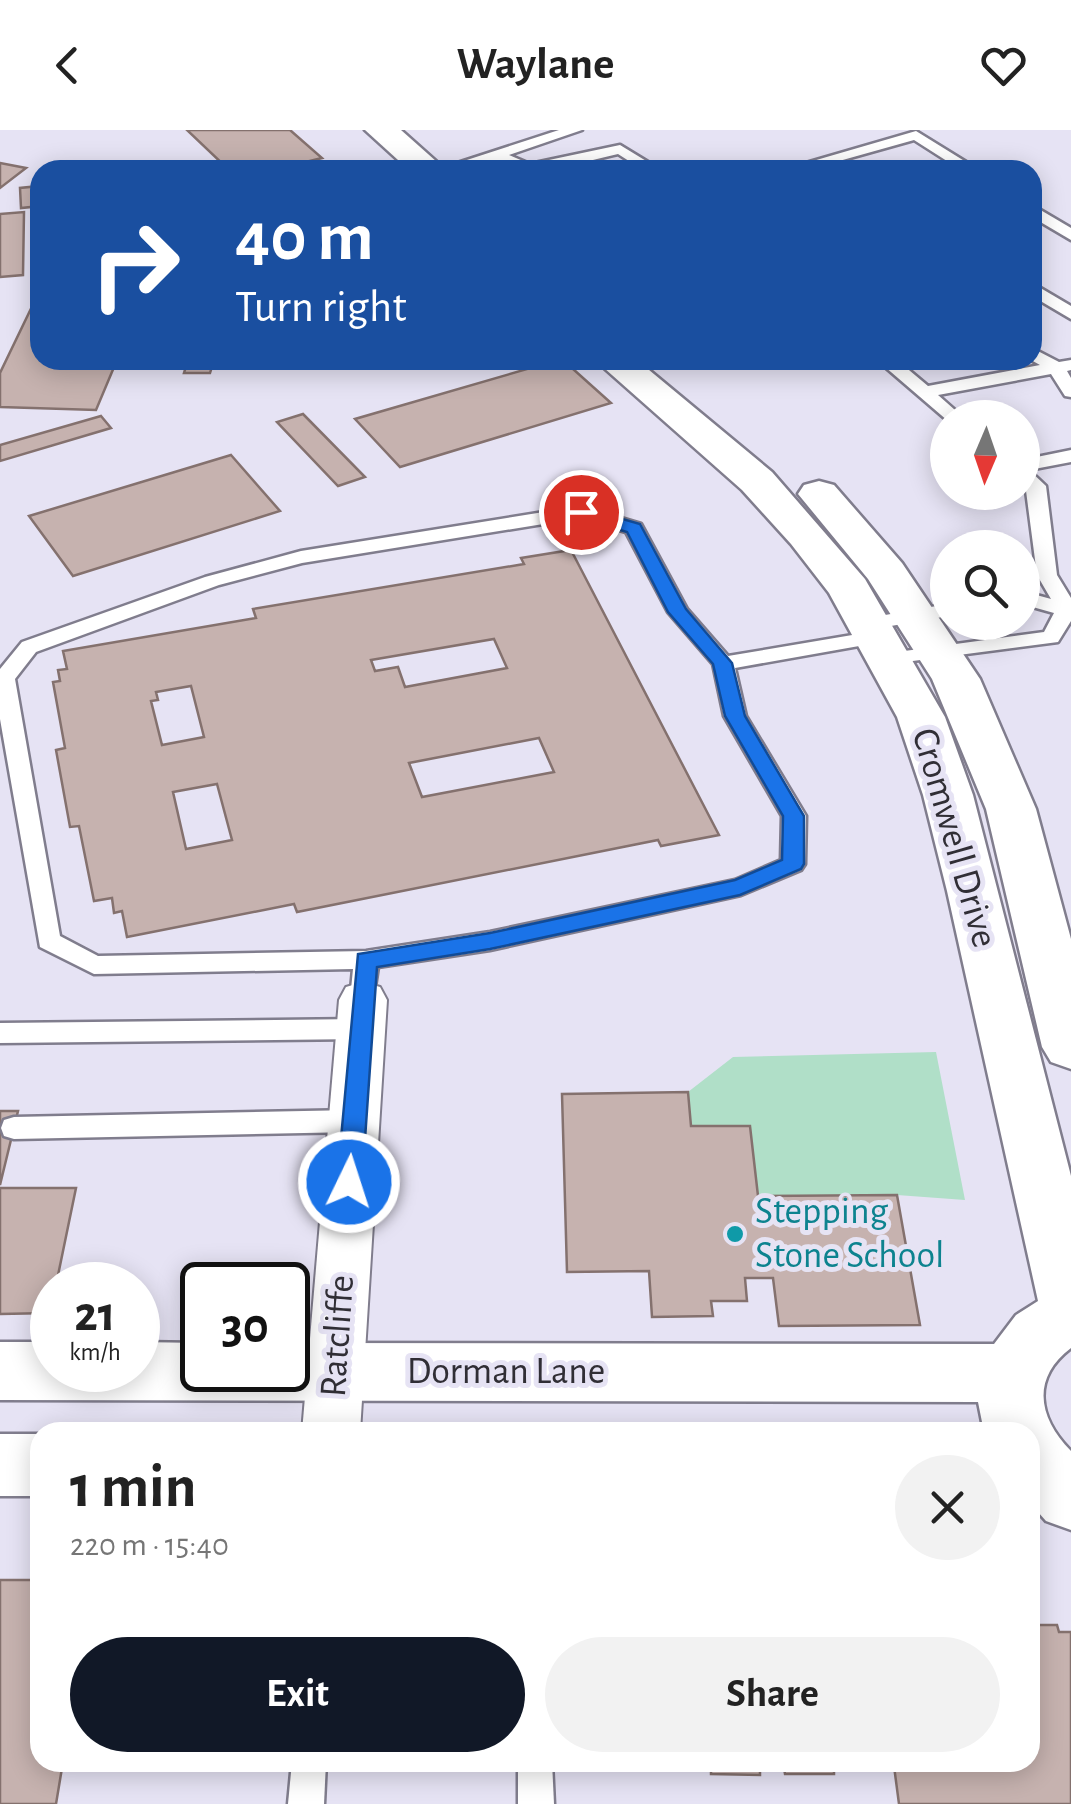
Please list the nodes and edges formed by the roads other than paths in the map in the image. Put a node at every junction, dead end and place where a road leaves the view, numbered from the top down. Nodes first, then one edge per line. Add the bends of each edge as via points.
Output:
1 (575, 130) edge
2 (528, 131) edge
3 (366, 135) edge
4 (546, 141) junction
5 (496, 155) junction
6 (834, 158) junction
7 (381, 160) edge
8 (412, 160) edge
9 (479, 160) edge
10 (508, 160) edge
11 (572, 160) edge
12 (636, 160) edge
13 (827, 160) edge
14 (837, 160) edge
15 (955, 160) edge
16 (1042, 216) edge
17 (1071, 235) edge
18 (1042, 295) edge
19 (1071, 314) edge
20 (1063, 367) edge
21 (626, 370) edge
22 (677, 370) edge
23 (898, 370) edge
24 (924, 392) junction
25 (1071, 392) edge
26 (933, 400) edge
27 (1071, 456) edge
28 (1040, 462) edge
29 (1039, 510) edge
30 (1040, 604) edge
31 (1069, 613) edge
32 (906, 634) edge
33 (723, 663) junction
34 (363, 996) junction
35 (0, 1032) edge
36 (1071, 1047) edge
37 (354, 1121) junction
38 (14, 1128) dead end
39 (1071, 1304) edge
40 (1071, 1315) edge
41 (0, 1371) edge
42 (333, 1402) edge
43 (1015, 1403) edge
44 (30, 1464) edge
45 (0, 1465) edge
46 (1040, 1466) edge
47 (1071, 1498) edge
48 (308, 1772) edge
49 (535, 1772) edge
50 (306, 1804) edge
51 (536, 1804) edge

1 - 4 lane
2 - 4 lane
2 - 5 lane via 507,140
3 - 7 street
3 - 8 street
4 - 5 lane
5 - 9 lane
5 - 10 lane
6 - 13 lane
6 - 14 lane
6 - 15 lane via 916,135
11 - 12 lane via 620,150
16 - 17 lane
18 - 19 lane
20 - 24 lane
20 - 25 lane
21 - 32 street, Cromwell Drive via 757,481 849,588
22 - 32 street, Cromwell Drive via 793,466 886,572
23 - 24 lane
24 - 26 lane
27 - 28 lane
29 - 31 lane via 1047,575
30 - 31 lane
31 - 32 lane via 1051,637
32 - 33 lane
32 - 36 street, Cromwell Drive via 956,679 1011,809
32 - 39 street, Cromwell Drive via 921,716 948,795
33 - 34 lane via 735,716 794,816 793,864 740,887 490,941
33 - 34 lane via 678,612 634,528 581,512 301,557 212,581 30,647 4,678 50,941 94,964
34 - 35 lane
34 - 37 street, Ratcliffe
37 - 38 lane
37 - 42 street, Ratcliffe
40 - 43 street via 1029,1343
41 - 42 street, Dorman Lane
42 - 43 street, Dorman Lane
44 - 45 street
46 - 47 street
48 - 50 lane
49 - 51 lane

